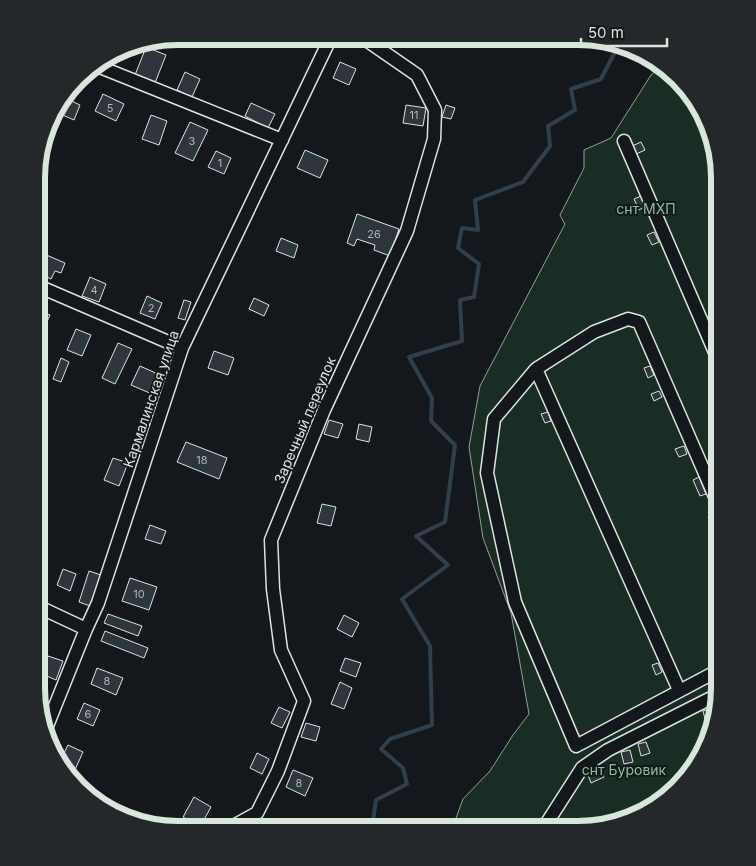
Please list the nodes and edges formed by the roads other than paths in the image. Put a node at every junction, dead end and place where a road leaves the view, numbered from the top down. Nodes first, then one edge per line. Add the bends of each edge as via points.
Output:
1 (327, 45) edge
2 (374, 45) edge
3 (103, 68) edge
4 (282, 140) junction
5 (624, 141) dead end
6 (45, 289) edge
7 (711, 343) edge
8 (182, 348) junction
9 (536, 369) junction
10 (711, 487) edge
11 (45, 610) edge
12 (86, 629) junction
13 (711, 674) edge
14 (679, 690) junction
15 (711, 698) edge
16 (49, 718) edge
17 (242, 821) edge
18 (549, 821) edge

1 - 4 street, Кармалинская улица
2 - 17 street, Заречный переулок via 417,75 435,110 434,139 407,231 324,410 270,540 281,650 304,701 278,771 257,813
3 - 4 street
4 - 8 street, Кармалинская улица
5 - 7 street
6 - 8 street
8 - 12 street, Кармалинская улица via 98,603
9 - 10 street via 594,332 628,319 639,322
9 - 14 street
9 - 14 street via 494,419 487,473 515,602 576,746
11 - 12 street
12 - 16 street, Кармалинская улица
13 - 14 street
15 - 18 street via 608,750 582,768

